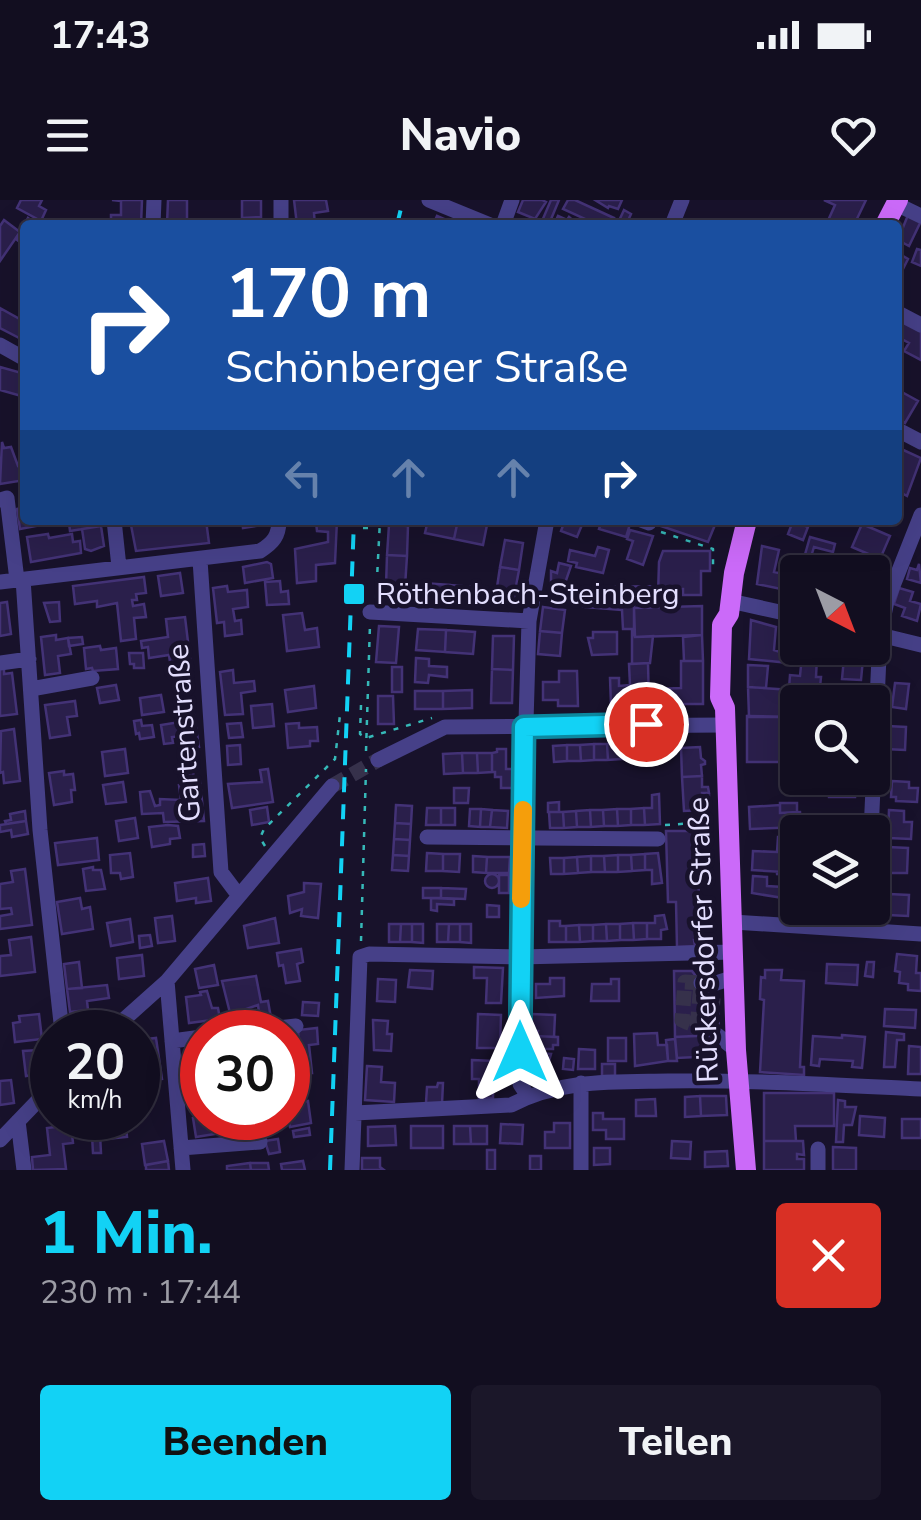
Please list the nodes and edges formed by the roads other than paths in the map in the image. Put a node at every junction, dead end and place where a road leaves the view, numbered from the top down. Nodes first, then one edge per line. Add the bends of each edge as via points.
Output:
1 (429, 200) edge
2 (663, 200) edge
3 (897, 202) edge
4 (681, 204) edge
5 (921, 216) edge
6 (478, 220) edge
7 (0, 500) edge
8 (921, 515) edge
9 (115, 525) edge
10 (279, 525) edge
11 (541, 525) edge
12 (746, 525) edge
13 (200, 560) junction
14 (119, 567) junction
15 (13, 580) edge
16 (890, 593) edge
17 (730, 608) junction
18 (370, 612) road end
19 (780, 614) edge
20 (529, 621) junction
21 (890, 637) edge
22 (921, 645) edge
23 (29, 659) junction
24 (0, 663) edge
25 (875, 665) edge
26 (92, 678) dead end
27 (31, 689) junction
28 (725, 716) junction
29 (524, 727) junction
30 (378, 760) tunnel mouth
31 (332, 786) tunnel mouth
32 (872, 815) edge
33 (427, 837) dead end
34 (522, 840) junction
35 (658, 840) road end
36 (239, 896) junction
37 (733, 922) junction
38 (867, 925) edge
39 (867, 929) junction
40 (921, 934) edge
41 (734, 952) junction
42 (519, 957) junction
43 (735, 977) junction
44 (167, 981) junction
45 (708, 988) dead end
46 (60, 1010) edge
47 (135, 1010) edge
48 (717, 1035) tunnel mouth
49 (180, 1040) edge
50 (172, 1041) junction
51 (736, 1050) junction
52 (738, 1080) junction
53 (581, 1083) junction
54 (921, 1088) edge
55 (528, 1096) junction
56 (30, 1108) edge
57 (355, 1113) junction
58 (18, 1120) junction
59 (0, 1140) edge
60 (260, 1142) dead end
61 (181, 1148) junction
62 (818, 1149) dead end
63 (24, 1170) edge
64 (183, 1170) edge
65 (352, 1170) edge
66 (581, 1170) edge
67 (746, 1170) edge
68 (818, 1170) edge

1 - 6 street
2 - 4 street
3 - 5 street
7 - 15 street via 7,498
8 - 16 street
9 - 14 street
10 - 13 street via 271,544 260,550
11 - 20 street
12 - 17 main road, Rückersdorfer Straße
13 - 14 street
13 - 36 street, Gartenstraße via 221,872
14 - 15 street
15 - 23 street
17 - 19 street
17 - 28 main road, Rückersdorfer Straße via 722,625
18 - 20 street
20 - 29 street
21 - 22 street
23 - 24 street
23 - 27 street
25 - 32 street
26 - 27 street
27 - 46 street
28 - 29 street
28 - 37 main road, Rückersdorfer Straße
29 - 30 street via 445,727
29 - 34 street
31 - 36 street
33 - 34 street
34 - 35 street
34 - 42 street
36 - 44 street
37 - 39 street
37 - 41 main road, Rückersdorfer Straße
38 - 39 street
39 - 40 street
41 - 42 street
41 - 43 main road, Rückersdorfer Straße
42 - 55 street via 520,1084
42 - 57 street via 360,957
43 - 45 street
43 - 51 main road, Rückersdorfer Straße
44 - 47 street
44 - 50 street
48 - 51 street
49 - 50 street
50 - 61 street
51 - 52 main road, Rückersdorfer Straße
52 - 53 street
52 - 54 street
52 - 67 main road, Rückersdorfer Straße
53 - 55 street
53 - 66 street
55 - 57 street via 511,1106
56 - 58 street
57 - 65 street
58 - 59 street
58 - 63 street
60 - 61 street
61 - 64 street
62 - 68 street

